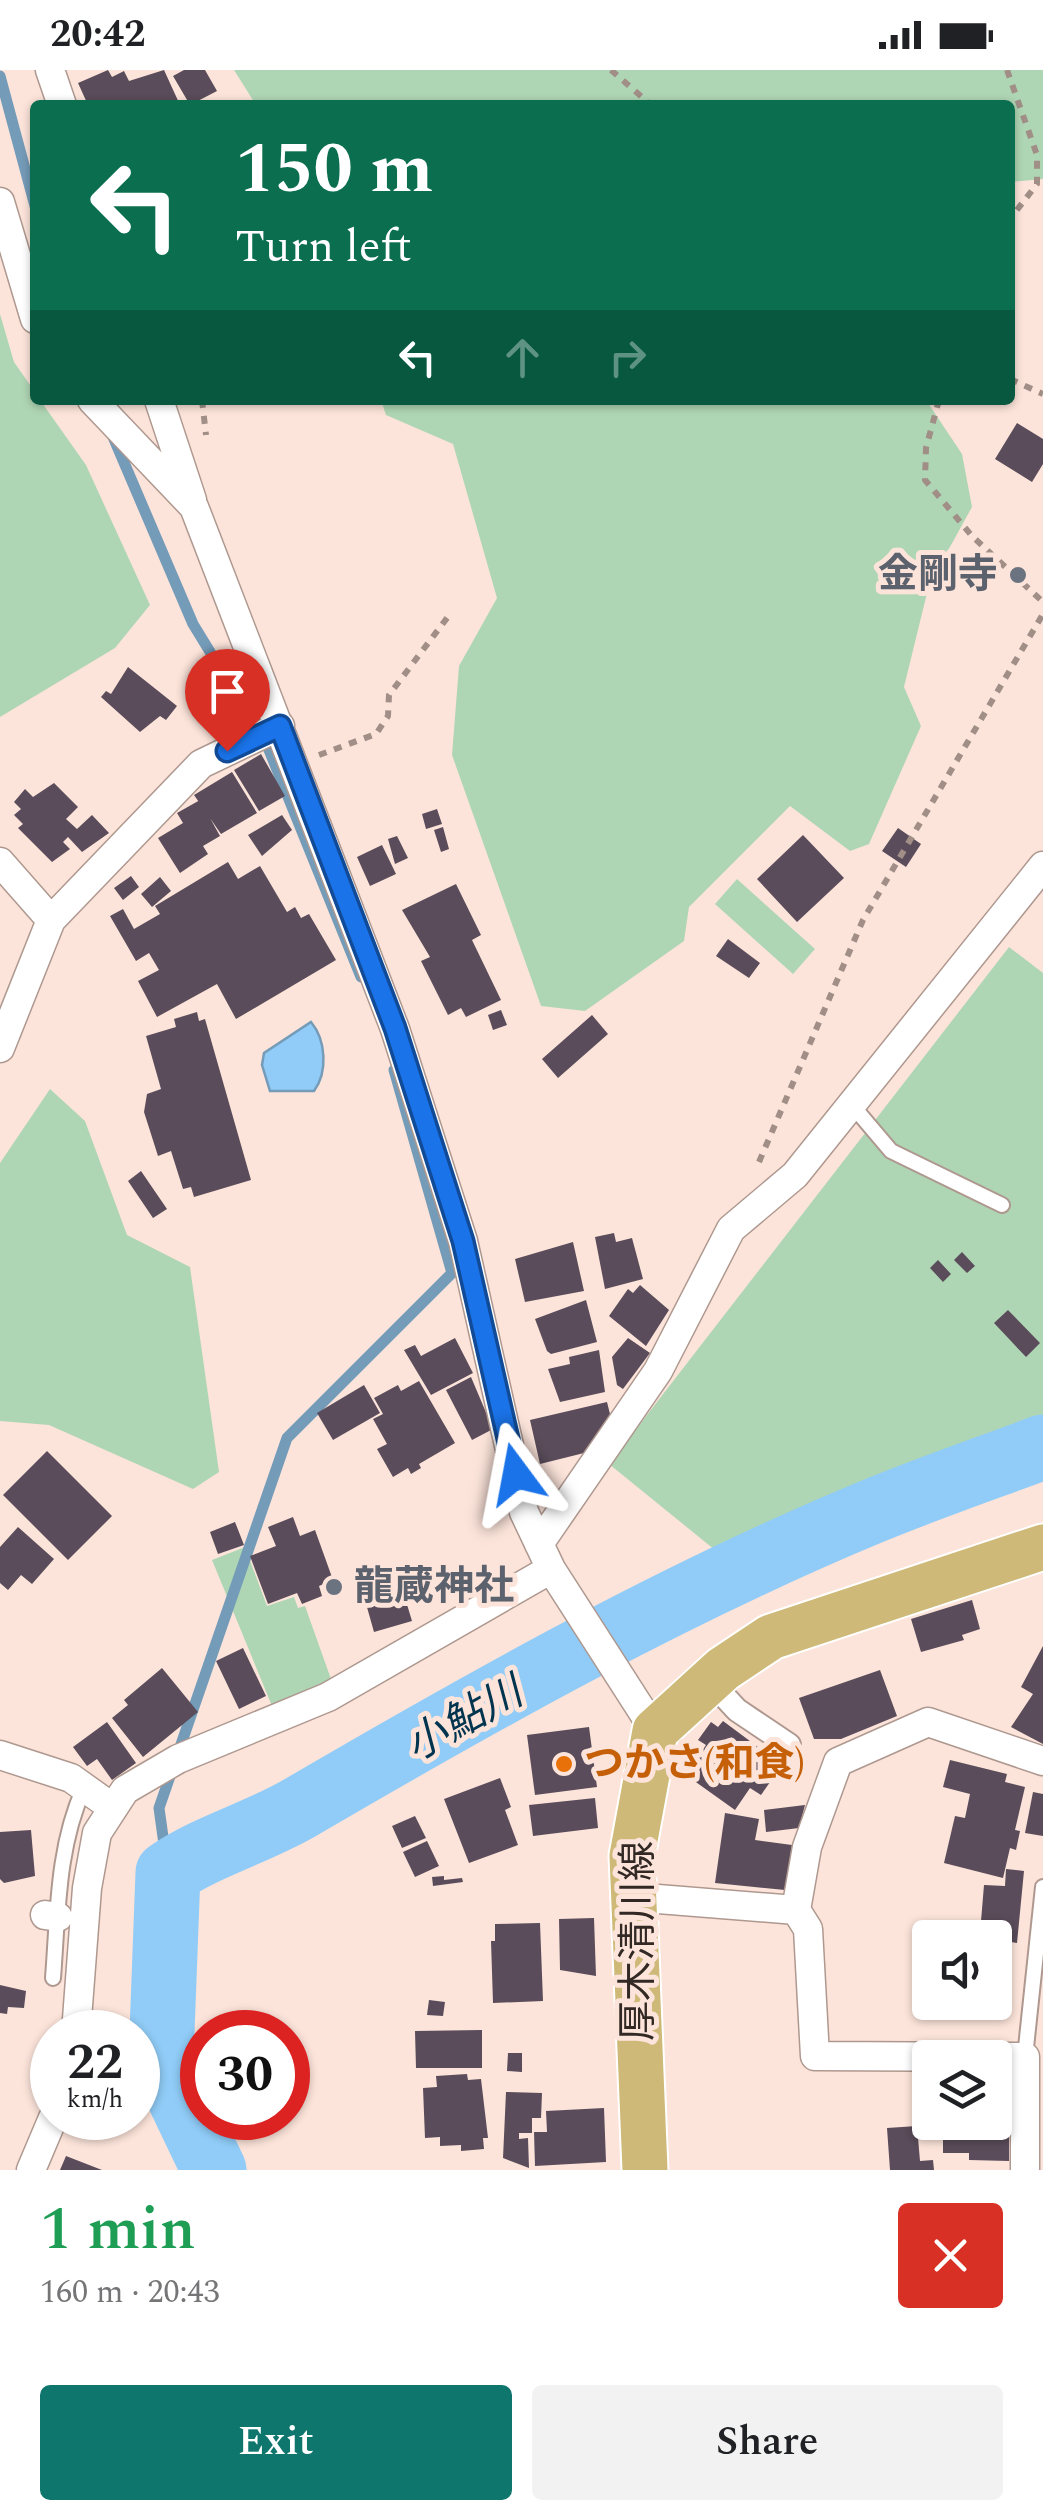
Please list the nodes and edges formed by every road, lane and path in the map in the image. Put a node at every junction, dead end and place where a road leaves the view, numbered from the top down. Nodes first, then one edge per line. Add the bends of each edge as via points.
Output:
1 (50, 70) edge
2 (610, 70) edge
3 (1007, 70) edge
4 (60, 100) edge
5 (645, 100) edge
6 (0, 202) edge
7 (1015, 213) edge
8 (30, 301) edge
9 (1015, 381) edge
10 (1043, 394) edge
11 (97, 405) edge
12 (161, 405) edge
13 (938, 405) edge
14 (194, 506) junction
15 (1043, 602) edge
16 (450, 614) dead end
17 (1043, 614) edge
18 (280, 726) junction
19 (339, 747) dead end
20 (0, 862) edge
21 (1043, 866) edge
22 (50, 920) junction
23 (0, 1048) edge
24 (852, 1105) junction
25 (1002, 1205) dead end
26 (744, 1219) junction
27 (1043, 1547) edge
28 (552, 1568) junction
29 (710, 1681) junction
30 (644, 1713) junction
31 (789, 1745) dead end
32 (0, 1755) edge
33 (1043, 1760) edge
34 (84, 1788) junction
35 (112, 1808) junction
36 (1043, 1887) edge
37 (634, 1897) junction
38 (796, 1910) junction
39 (53, 1978) dead end
40 (78, 2010) edge
41 (1043, 2031) edge
42 (1026, 2044) junction
43 (44, 2140) edge
44 (31, 2170) edge
45 (645, 2170) edge
46 (1025, 2170) edge

1 - 4 street
2 - 5 path
3 - 7 path via 1037,155 1037,184
6 - 8 street
9 - 10 path
11 - 14 street
12 - 14 street
13 - 15 path via 925,480 972,536
14 - 18 street
16 - 19 path via 388,695 388,716 376,734
17 - 26 path via 864,920 743,1198
18 - 22 street via 201,764
18 - 28 street via 395,1028 458,1223 524,1512
20 - 22 street
21 - 24 street
22 - 23 street
24 - 25 lane via 890,1151
24 - 26 street via 795,1176
26 - 28 street via 731,1229
27 - 29 main road via 771,1636
28 - 30 street
28 - 35 street via 328,1697 178,1759 125,1790
29 - 30 main road
29 - 31 street via 737,1710
30 - 37 main road, 厚木清川線
32 - 34 street
33 - 38 street via 928,1722 838,1762 806,1847
34 - 35 street
34 - 39 lane via 69,1820 52,1916
35 - 40 street via 97,1833 87,1888
36 - 42 lane
37 - 38 street
37 - 45 main road, 厚木清川線
38 - 42 street via 808,1929 815,2056
41 - 42 lane
42 - 46 street
43 - 44 street

